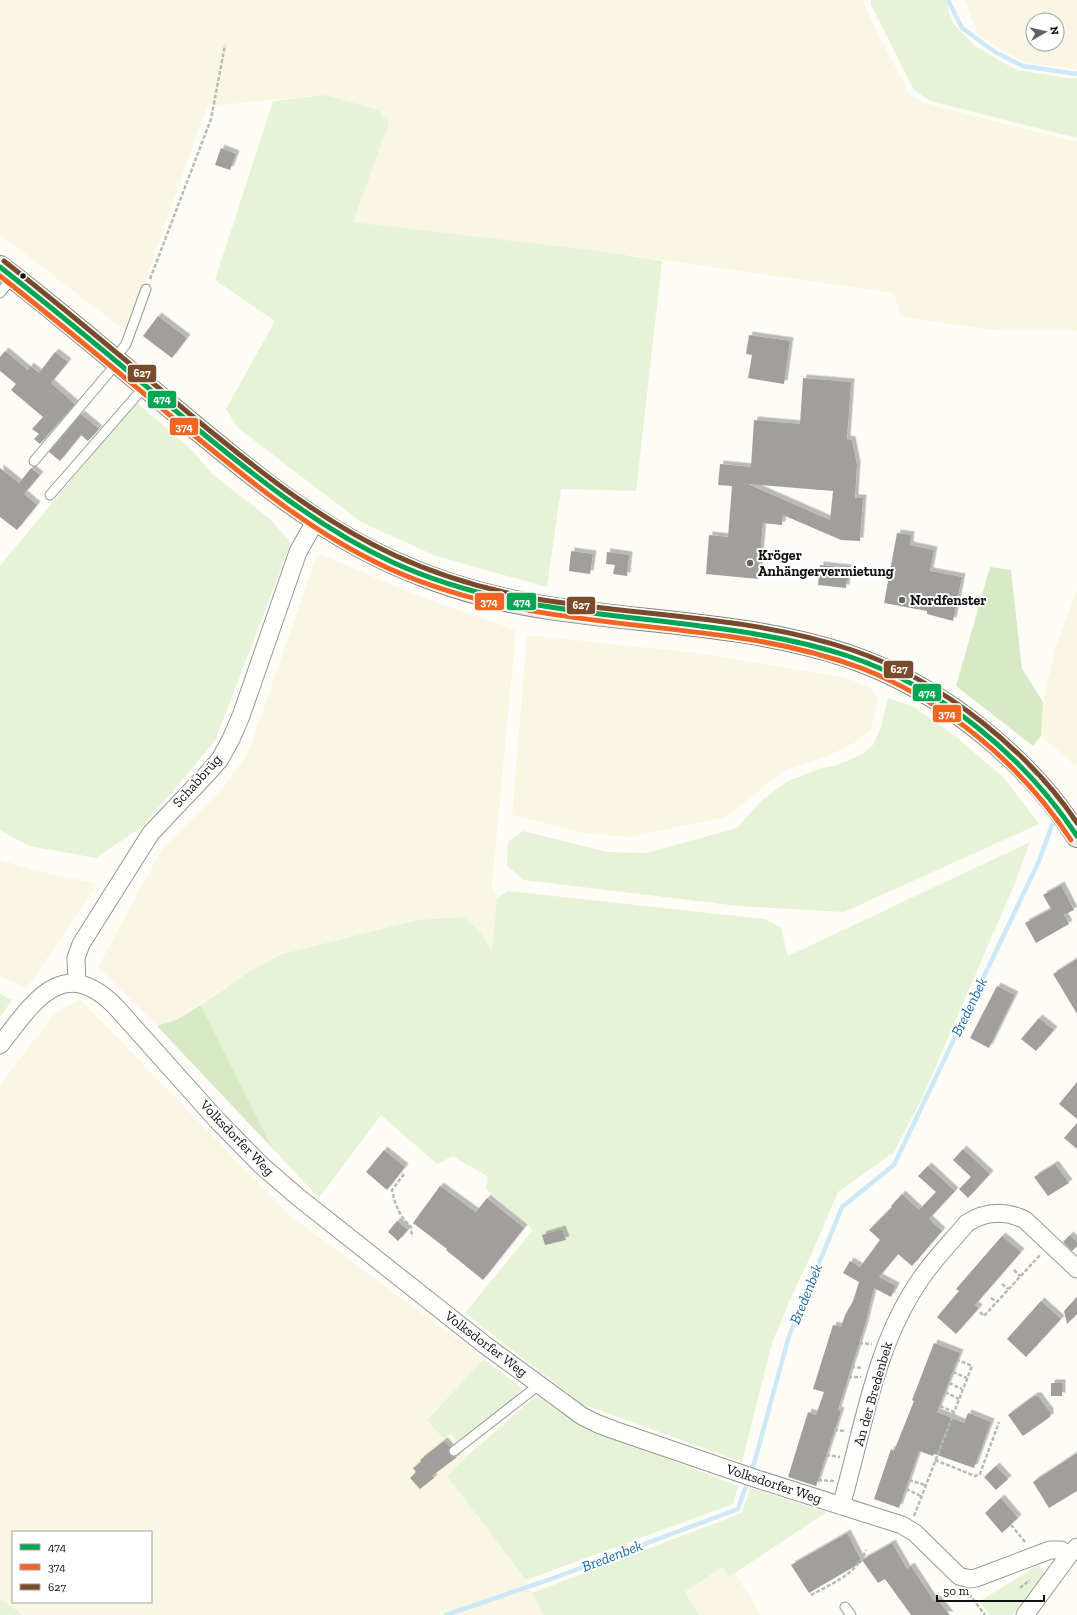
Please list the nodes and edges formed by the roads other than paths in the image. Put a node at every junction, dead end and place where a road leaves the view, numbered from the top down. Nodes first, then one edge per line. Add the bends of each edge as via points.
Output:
1 (4, 279) edge
2 (146, 289) road end
3 (116, 362) junction
4 (145, 386) junction
5 (34, 461) dead end
6 (50, 495) dead end
7 (316, 520) junction
8 (1074, 831) edge
9 (77, 983) junction
10 (0, 1045) edge
11 (1077, 1269) edge
12 (539, 1385) junction
13 (454, 1451) dead end
14 (841, 1506) junction
15 (1073, 1551) edge
16 (1025, 1615) edge

1 - 3 main road
2 - 3 lane via 126,344
3 - 4 main road
3 - 5 lane
4 - 6 lane
4 - 7 main road via 233,459
7 - 8 main road via 336,534 396,564 453,586 485,595 549,608 764,635 819,648 873,665 922,690 974,725 1028,773 1059,808
7 - 9 street, Schabbrüg via 298,552 231,739 220,759 146,839 81,944 76,958
9 - 10 street, Volksdorfer Weg via 58,986 40,996
9 - 12 street, Volksdorfer Weg via 86,984 106,996 261,1165 485,1345
11 - 14 street, An der Bredenbek via 1025,1220 1016,1216 997,1212 976,1217 967,1223 922,1276 902,1311 882,1356
12 - 13 lane
12 - 14 street, Volksdorfer Weg via 582,1416 598,1424
14 - 15 street, Volksdorfer Weg via 883,1518 909,1530 964,1578 976,1578 1035,1554 1055,1549
15 - 16 street

